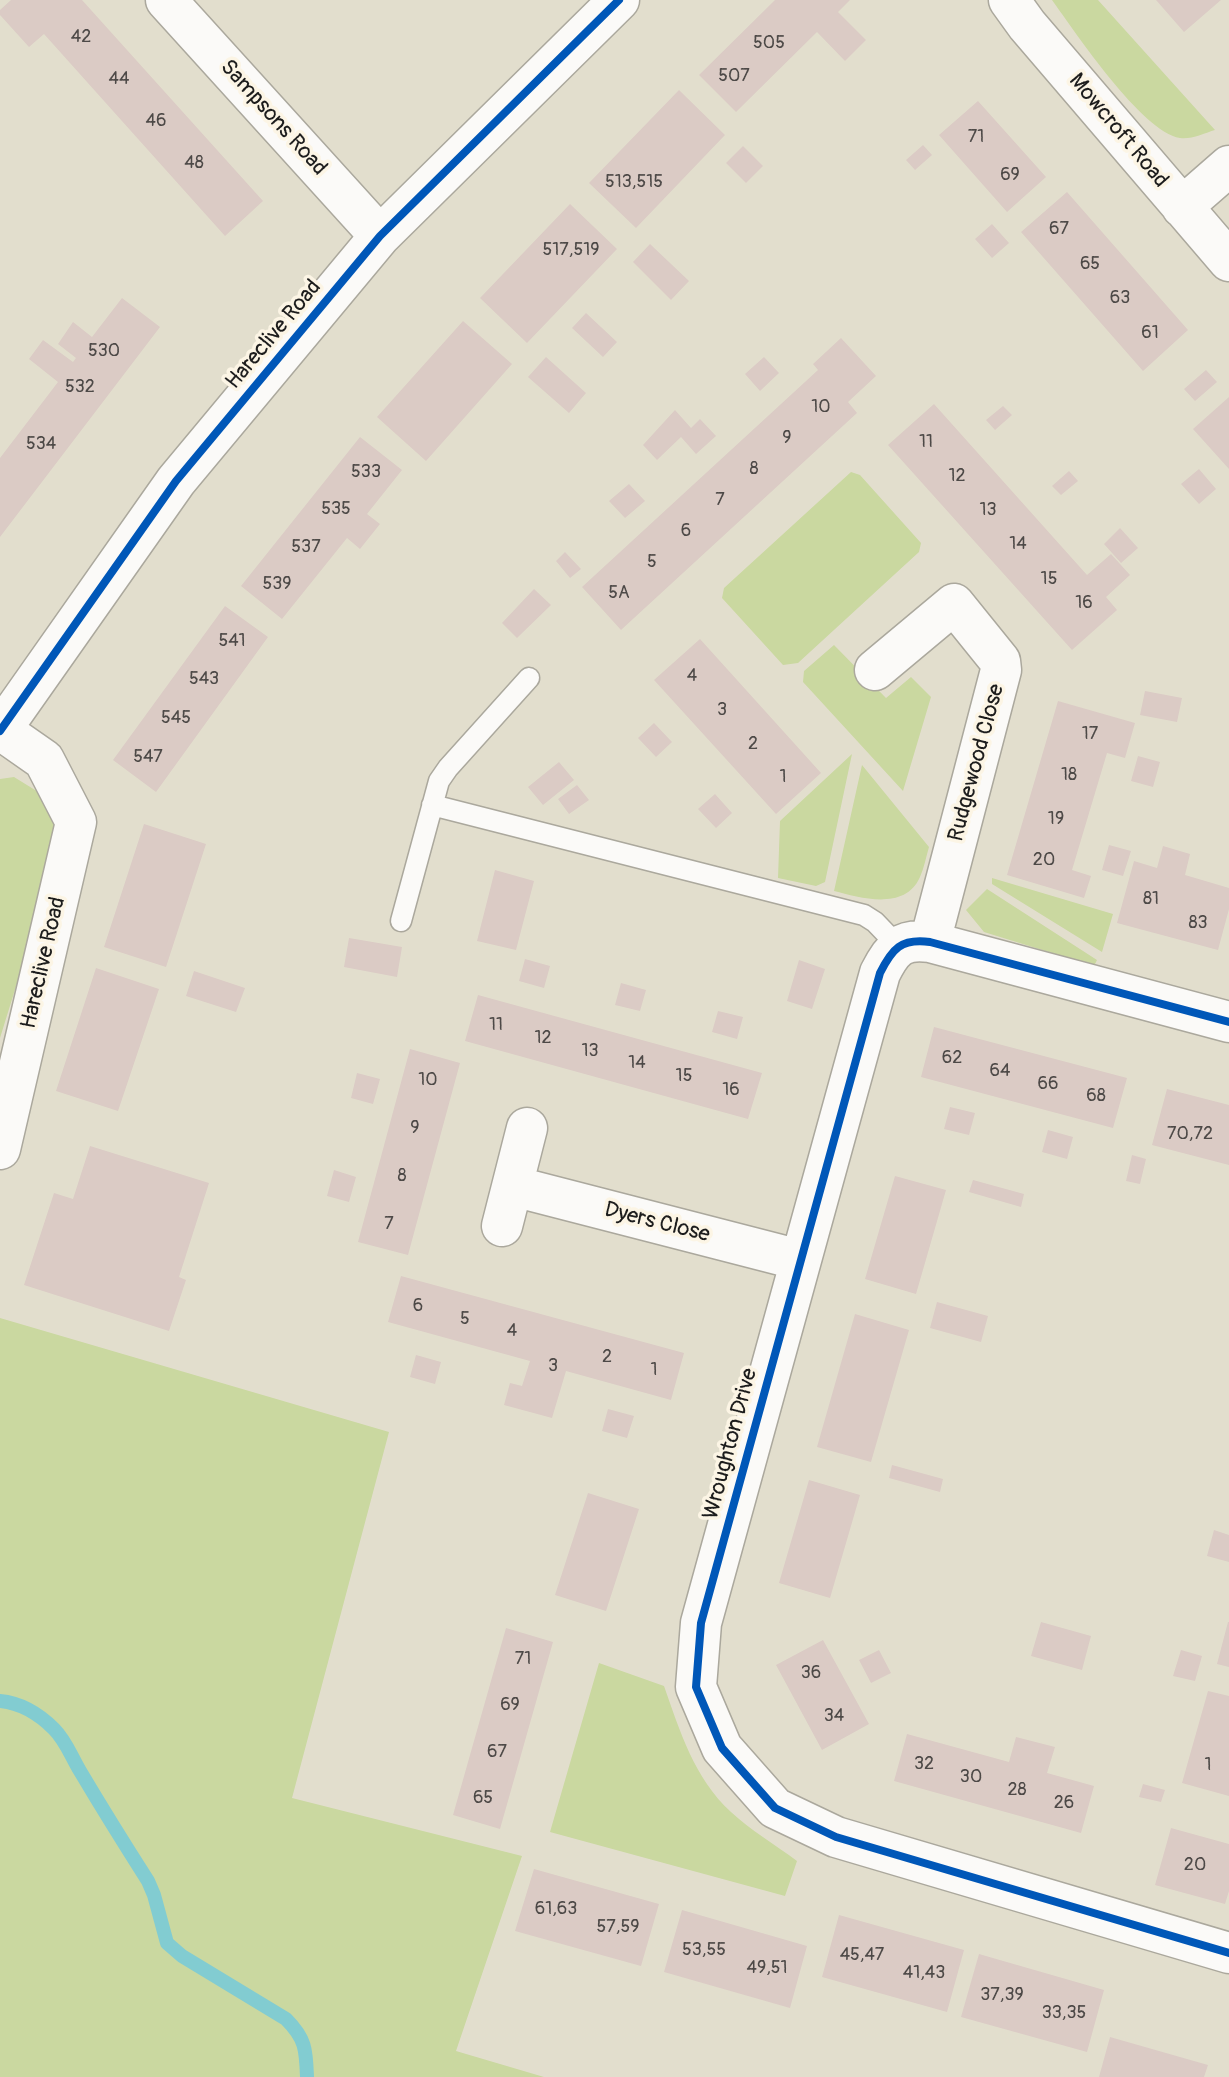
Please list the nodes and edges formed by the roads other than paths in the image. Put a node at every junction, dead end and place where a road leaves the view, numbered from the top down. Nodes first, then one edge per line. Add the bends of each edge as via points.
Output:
1 (166, 0) edge
2 (619, 0) edge
3 (1009, 0) edge
4 (1229, 166) edge
5 (1182, 207) junction
6 (380, 236) junction
7 (1229, 261) edge
8 (875, 670) dead end
9 (529, 678) dead end
10 (0, 730) edge
11 (432, 805) junction
12 (401, 921) dead end
13 (914, 944) junction
14 (1229, 1022) edge
15 (527, 1128) dead end
16 (2, 1136) edge
17 (513, 1186) junction
18 (502, 1226) dead end
19 (800, 1260) junction
20 (1229, 1953) edge

1 - 6 street, Sampsons Road
2 - 6 street, Hareclive Road
3 - 5 street, Mowcroft Road
4 - 5 street
5 - 7 street, Mowcroft Road
6 - 10 street, Hareclive Road via 176,481
8 - 13 street, Rudgewood Close via 954,604 1000,661
9 - 11 lane via 448,768
10 - 16 street, Hareclive Road via 44,760 76,822
11 - 12 lane
11 - 13 lane via 864,915
13 - 14 street
13 - 19 street, Wroughton Drive via 891,953 880,973
15 - 17 street
17 - 18 street
17 - 19 street, Dyers Close
19 - 20 street, Wroughton Drive via 701,1623 696,1687 722,1748 775,1808 836,1837

